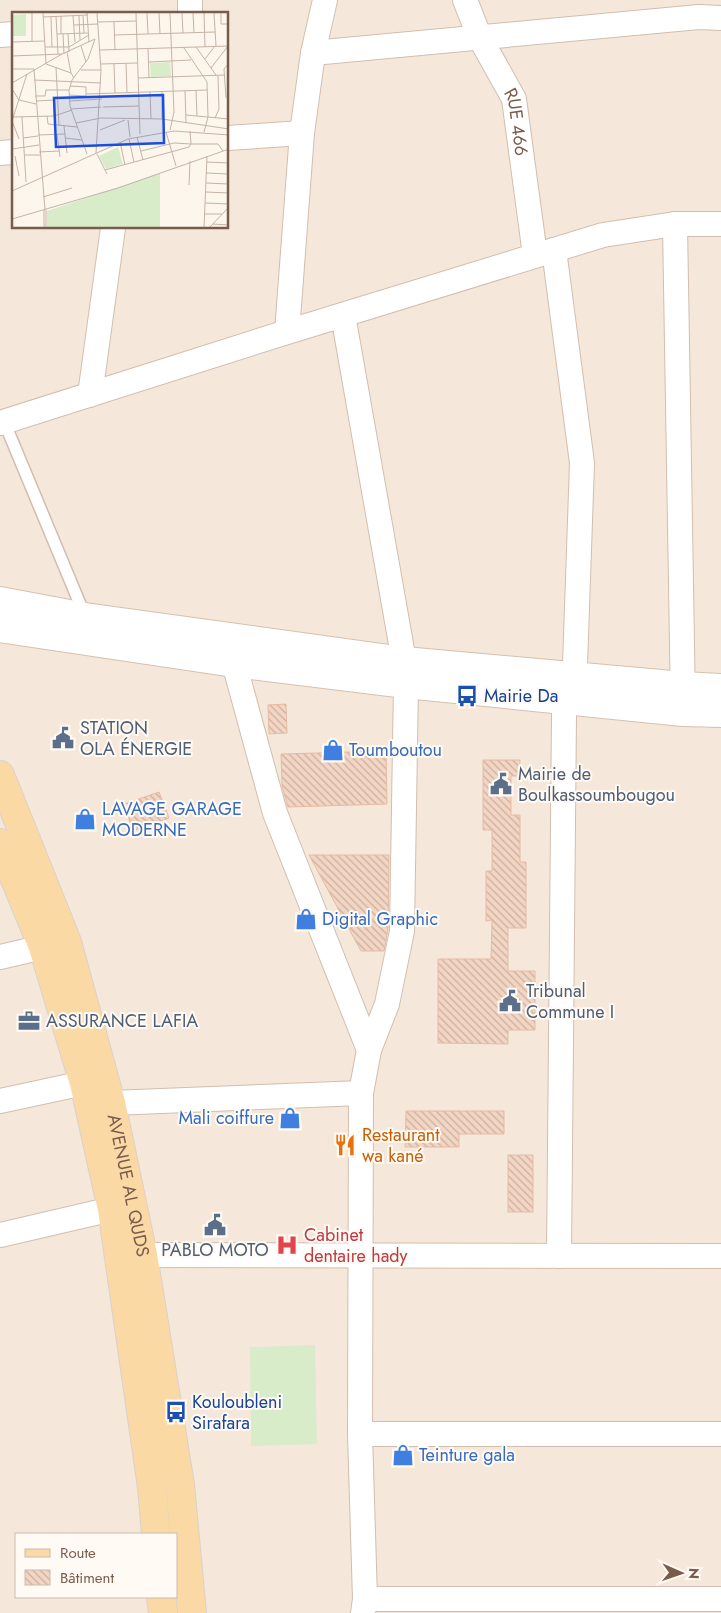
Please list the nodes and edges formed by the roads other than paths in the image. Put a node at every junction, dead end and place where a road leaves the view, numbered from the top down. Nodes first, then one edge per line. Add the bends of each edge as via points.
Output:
1 (325, 0) edge
2 (465, 0) edge
3 (706, 12) edge
4 (480, 38) junction
5 (312, 53) junction
6 (302, 134) junction
7 (229, 138) edge
8 (674, 224) junction
9 (721, 224) edge
10 (112, 229) edge
11 (544, 253) junction
12 (343, 315) junction
13 (287, 332) junction
14 (90, 395) junction
15 (1, 419) edge
16 (0, 602) edge
17 (85, 617) junction
18 (0, 628) edge
19 (96, 643) junction
20 (234, 663) junction
21 (405, 672) junction
22 (721, 688) edge
23 (571, 697) junction
24 (683, 699) junction
25 (721, 713) edge
26 (0, 775) edge
27 (0, 842) edge
28 (43, 947) junction
29 (0, 957) edge
30 (368, 1050) junction
31 (84, 1083) junction
32 (361, 1093) junction
33 (0, 1101) edge
34 (111, 1103) junction
35 (112, 1209) junction
36 (0, 1235) edge
37 (143, 1256) junction
38 (360, 1256) junction
39 (559, 1256) junction
40 (721, 1256) edge
41 (360, 1434) junction
42 (721, 1434) edge
43 (156, 1533) edge
44 (161, 1598) edge
45 (721, 1600) edge
46 (364, 1606) edge
47 (163, 1613) edge
48 (192, 1613) edge

1 - 5 street
2 - 4 street, RUE 466
3 - 4 street
4 - 5 street
4 - 11 street, RUE 466 via 514,98
5 - 6 street
6 - 7 street
6 - 13 street
8 - 9 street
8 - 11 street via 603,234
8 - 24 street
10 - 14 street
11 - 12 street
11 - 23 street, RUE 466 via 582,463
12 - 13 street
12 - 21 street
13 - 14 street
14 - 15 street
15 - 17 lane
16 - 17 main road
17 - 19 lane
17 - 21 main road
18 - 19 main road
19 - 20 main road
20 - 21 main road
20 - 30 street via 275,813
21 - 23 main road
21 - 30 street via 402,931 386,1004
22 - 24 main road
23 - 24 main road
23 - 39 street, RUE 466
24 - 25 main road
26 - 34 main road, AVENUE AL QUDS via 67,942
27 - 28 main road, AVENUE AL QUDS
28 - 29 street
28 - 31 main road, AVENUE AL QUDS
30 - 32 street
31 - 33 street
31 - 35 main road, AVENUE AL QUDS
32 - 34 street
32 - 38 street
34 - 37 main road, AVENUE AL QUDS
35 - 36 street
35 - 43 main road, AVENUE AL QUDS
37 - 38 street
37 - 48 main road, AVENUE AL QUDS via 180,1485
38 - 39 street
38 - 41 street
39 - 40 street
41 - 42 street
41 - 46 street
44 - 47 main road
45 - 46 street

